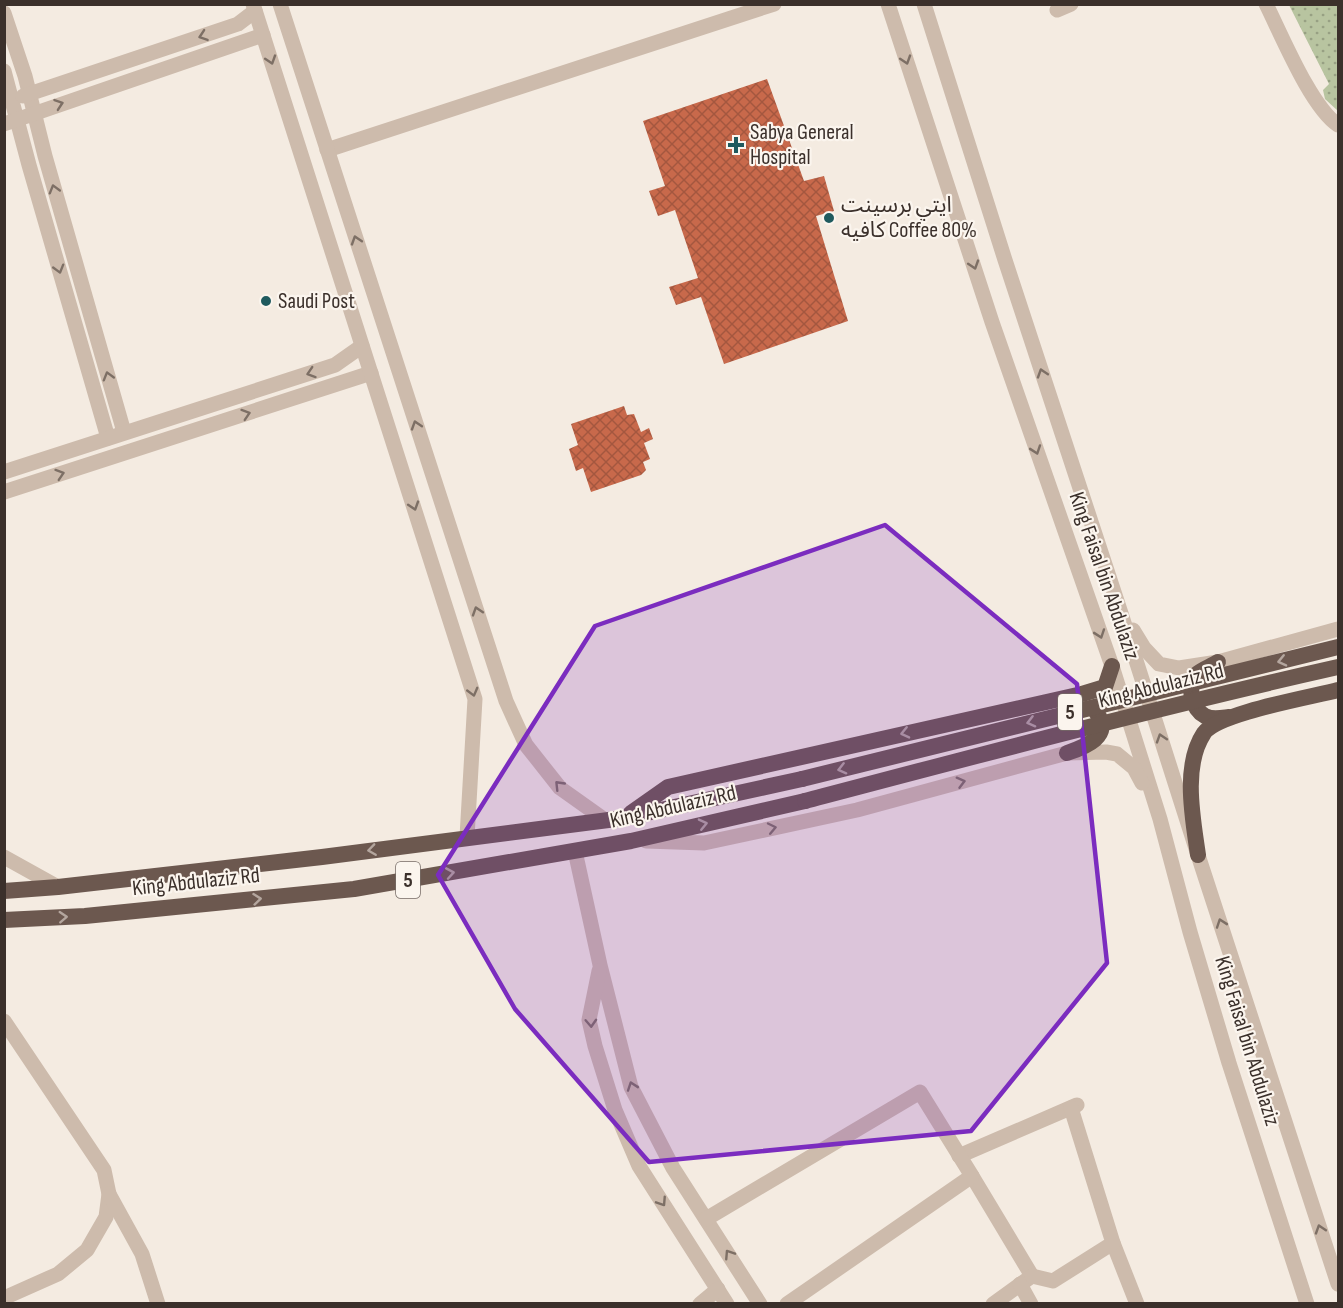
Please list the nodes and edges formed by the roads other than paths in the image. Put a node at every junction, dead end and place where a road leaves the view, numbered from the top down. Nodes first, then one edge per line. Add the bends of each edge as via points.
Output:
1 (280, 4) edge
2 (774, 4) edge
3 (888, 4) edge
4 (924, 4) edge
5 (1266, 4) edge
6 (254, 8) edge
7 (4, 13) edge
8 (263, 35) junction
9 (4, 71) edge
10 (30, 94) junction
11 (9, 101) edge
12 (34, 112) junction
13 (11, 122) edge
14 (1338, 125) edge
15 (327, 150) junction
16 (363, 346) junction
17 (371, 373) junction
18 (124, 432) junction
19 (108, 438) junction
20 (4, 472) edge
21 (4, 492) edge
22 (1119, 607) junction
23 (1338, 629) edge
24 (1338, 647) edge
25 (1218, 662) junction
26 (1112, 666) junction
27 (1338, 667) edge
28 (1338, 690) edge
29 (1058, 699) junction
30 (1229, 717) junction
31 (1067, 753) junction
32 (624, 818) junction
33 (1160, 819) junction
34 (606, 820) junction
35 (467, 837) junction
36 (630, 841) junction
37 (575, 851) junction
38 (1198, 855) junction
39 (4, 857) edge
40 (58, 887) junction
41 (4, 891) edge
42 (4, 920) edge
43 (600, 965) junction
44 (4, 1021) edge
45 (960, 1156) junction
46 (972, 1176) junction
47 (110, 1194) junction
48 (706, 1219) junction
49 (1113, 1243) junction
50 (1026, 1280) junction
51 (1338, 1284) edge
52 (718, 1289) junction
53 (4, 1298) edge
54 (158, 1304) edge
55 (700, 1304) edge
56 (727, 1304) edge
57 (760, 1304) edge
58 (787, 1304) edge
59 (993, 1304) edge
60 (1030, 1304) edge
61 (1137, 1304) edge
62 (1307, 1304) edge

1 - 15 street
2 - 15 street
3 -> 26 street, King Faisal bin Abdulaziz via 992,322
22 -> 4 street, King Faisal bin Abdulaziz
5 - 14 street via 1312,96 1324,114
6 - 8 street
6 -> 10 street via 238,24
7 - 10 street
12 -> 8 street
8 -> 16 street
9 - 11 street
10 - 11 street
10 - 12 street
11 - 13 street
12 - 13 street
18 -> 12 street
13 -> 19 street via 29,165
34 -> 15 street via 560,788 526,745 506,701
16 - 17 street
16 -> 18 street via 335,365
21 -> 17 street
17 -> 35 street via 476,699
18 - 19 street
19 - 20 street
22 - 25 street via 1144,648 1159,664 1179,668
38 -> 22 street, King Faisal bin Abdulaziz
23 - 25 street
24 -> 32 highway, King Abdulaziz Rd / 5, bridge
25 - 30 highway via 1196,675 1190,690 1196,708 1205,716
26 - 29 highway via 1105,687
26 - 33 street, King Faisal bin Abdulaziz
36 -> 27 highway, King Abdulaziz Rd / 5, bridge
28 - 30 highway
29 - 31 highway via 1085,702 1099,716 1101,727 1100,735 1089,746
29 -> 32 highway via 668,787
30 - 38 highway via 1205,732 1196,752 1191,780
31 - 33 street via 1117,754 1134,768
36 -> 31 street via 704,843 857,810
32 - 34 highway, King Abdulaziz Rd / 5
33 - 62 street, King Faisal bin Abdulaziz via 1229,1063
34 - 35 highway, King Abdulaziz Rd / 5
35 -> 40 highway, King Abdulaziz Rd / 5
36 - 37 highway, King Abdulaziz Rd / 5
42 -> 37 highway, King Abdulaziz Rd / 5 via 85,916 354,889
37 - 43 street
51 -> 38 street, King Faisal bin Abdulaziz
39 - 40 street
40 - 41 highway, King Abdulaziz Rd / 5
48 -> 43 street via 673,1168 632,1087
43 -> 52 street via 589,1020 615,1110 639,1166
44 - 47 street via 104,1170
45 - 46 street
45 - 48 street via 920,1092
45 - 49 street via 1074,1106
46 - 50 street
46 - 58 street
47 - 53 street via 106,1217 87,1250 58,1274
47 - 54 street via 142,1254
57 -> 48 street
49 - 50 street via 1053,1281
49 - 61 street
50 - 59 street
50 - 60 street
52 - 55 street
52 - 56 street

